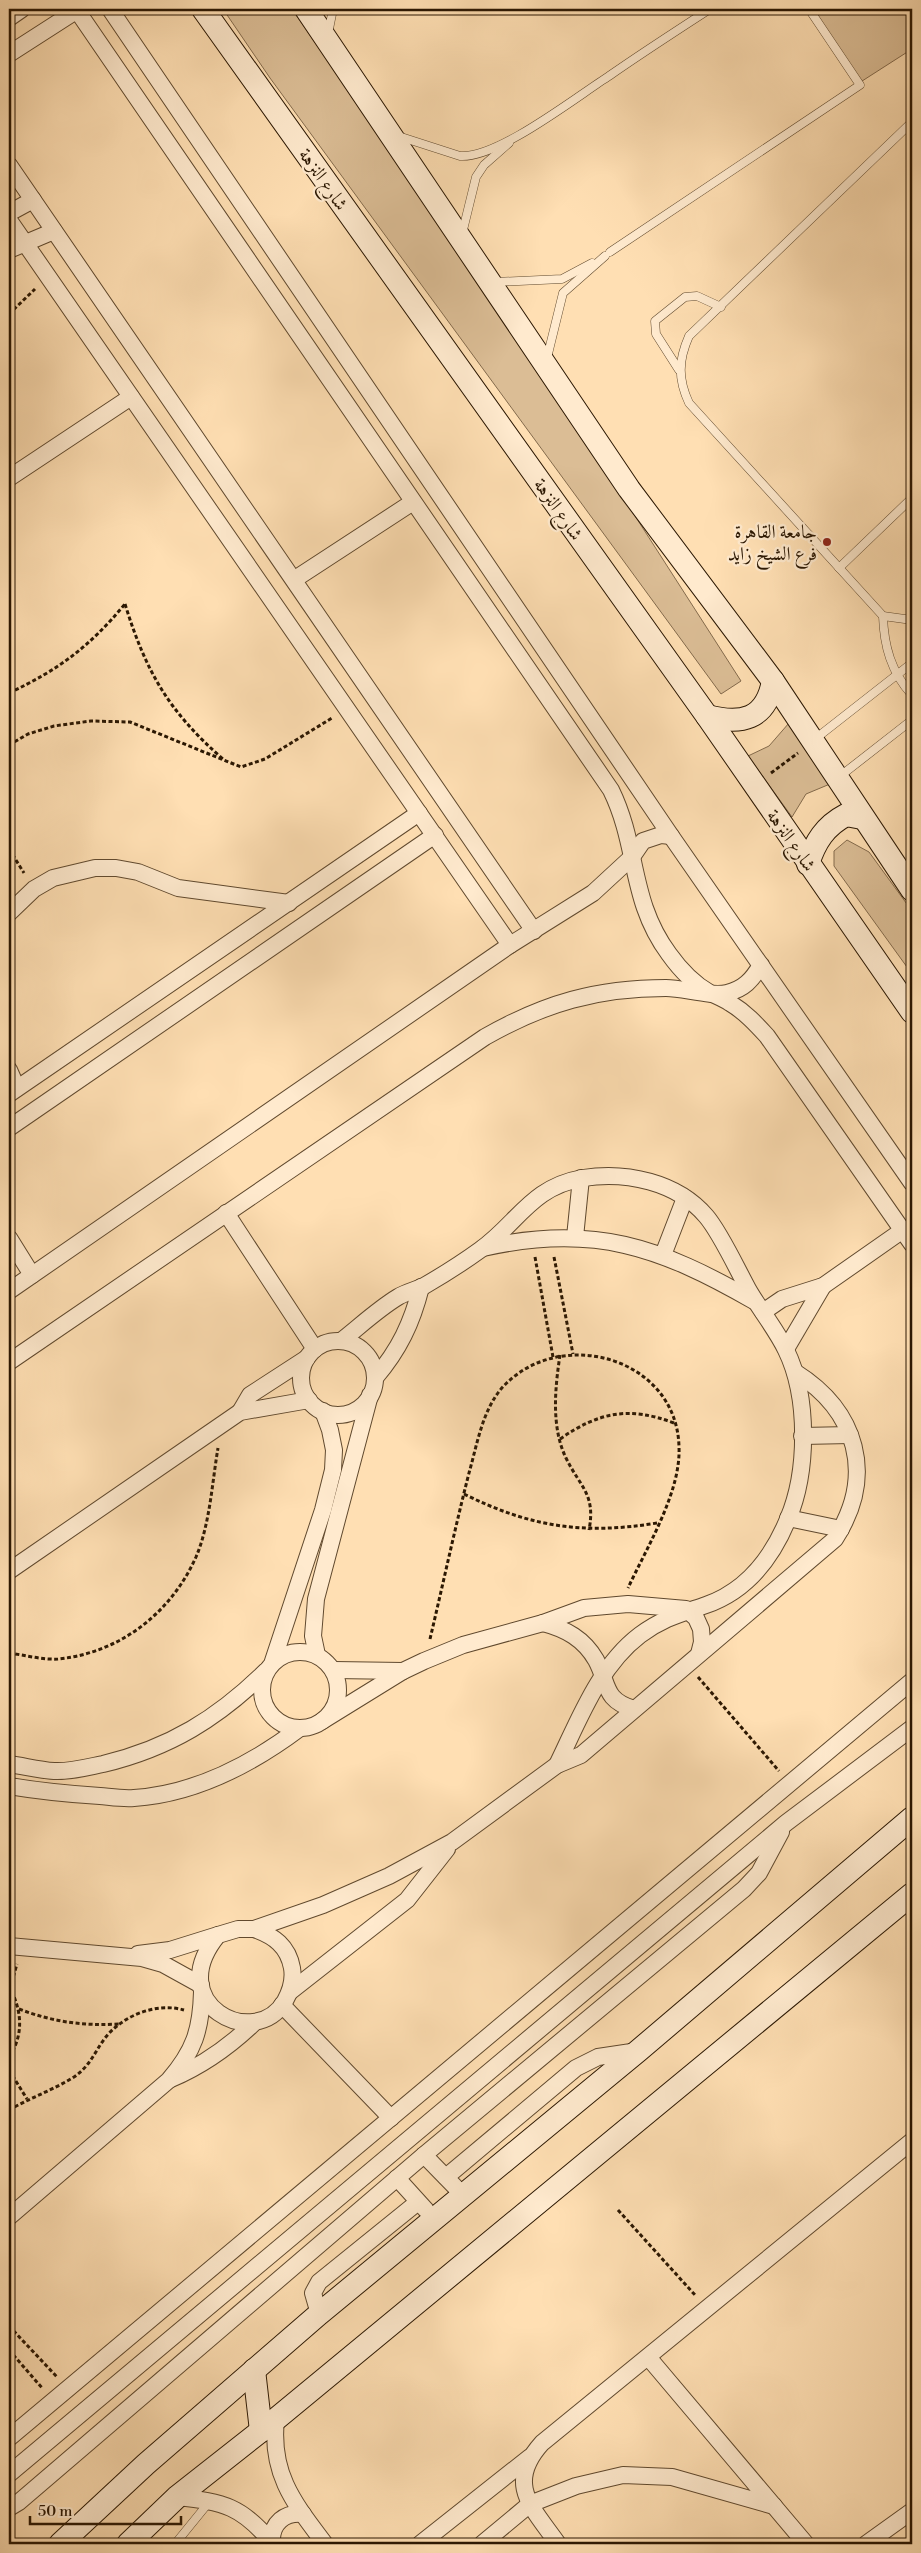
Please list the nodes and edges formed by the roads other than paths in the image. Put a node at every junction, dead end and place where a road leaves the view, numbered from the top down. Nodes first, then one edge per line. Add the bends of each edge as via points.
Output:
1 (22, 9) edge
2 (77, 9) edge
3 (110, 9) edge
4 (203, 9) edge
5 (306, 9) edge
6 (333, 9) edge
7 (710, 9) edge
8 (809, 9) edge
9 (9, 18) edge
10 (327, 38) junction
11 (9, 54) edge
12 (912, 122) edge
13 (393, 135) junction
14 (516, 137) junction
15 (9, 165) edge
16 (33, 200) junction
17 (9, 213) edge
18 (9, 220) edge
19 (54, 231) junction
20 (461, 236) junction
21 (25, 243) junction
22 (9, 250) edge
23 (610, 252) dead end
24 (492, 283) junction
25 (721, 307) junction
26 (546, 362) junction
27 (679, 370) junction
28 (131, 397) junction
29 (9, 478) edge
30 (912, 498) edge
31 (413, 502) junction
32 (839, 568) junction
33 (295, 579) junction
34 (883, 616) junction
35 (912, 620) edge
36 (912, 663) edge
37 (897, 675) junction
38 (773, 681) junction
39 (912, 695) edge
40 (706, 716) junction
41 (912, 720) edge
42 (814, 740) junction
43 (838, 778) junction
44 (419, 813) junction
45 (862, 818) junction
46 (435, 836) junction
47 (671, 836) junction
48 (632, 857) junction
49 (808, 864) junction
50 (912, 890) edge
51 (288, 903) junction
52 (9, 913) edge
53 (534, 931) junction
54 (510, 944) junction
55 (761, 965) junction
56 (708, 992) junction
57 (912, 1012) edge
58 (9, 1070) edge
59 (13, 1091) edge
60 (9, 1128) edge
61 (581, 1178) junction
62 (912, 1183) edge
63 (685, 1198) junction
64 (226, 1214) junction
65 (903, 1230) junction
66 (575, 1237) junction
67 (9, 1238) edge
68 (912, 1244) edge
69 (482, 1248) junction
70 (663, 1254) junction
71 (32, 1275) junction
72 (823, 1286) junction
73 (421, 1287) junction
74 (9, 1291) edge
75 (759, 1306) junction
76 (341, 1341) junction
77 (786, 1349) junction
78 (311, 1354) junction
79 (9, 1362) edge
80 (795, 1372) junction
81 (375, 1378) junction
82 (370, 1395) junction
83 (309, 1400) junction
84 (323, 1411) junction
85 (240, 1412) junction
86 (850, 1434) junction
87 (802, 1436) junction
88 (331, 1513) junction
89 (788, 1518) junction
90 (841, 1529) junction
91 (9, 1571) edge
92 (686, 1609) junction
93 (543, 1623) junction
94 (317, 1655) junction
95 (693, 1659) junction
96 (270, 1666) junction
97 (334, 1670) junction
98 (403, 1671) junction
99 (602, 1677) junction
100 (912, 1681) edge
101 (634, 1709) junction
102 (322, 1721) junction
103 (300, 1728) junction
104 (912, 1728) edge
105 (9, 1764) edge
106 (557, 1765) junction
107 (56, 1771) junction
108 (9, 1786) edge
109 (53, 1793) junction
110 (912, 1818) edge
111 (786, 1823) junction
112 (452, 1842) junction
113 (912, 1894) edge
114 (254, 1929) junction
115 (218, 1935) junction
116 (16, 1946) edge
117 (120, 1956) junction
118 (201, 1988) junction
119 (287, 1998) junction
120 (254, 2022) junction
121 (638, 2051) junction
122 (168, 2080) junction
123 (391, 2118) junction
124 (912, 2141) edge
125 (424, 2155) junction
126 (446, 2177) junction
127 (397, 2178) junction
128 (464, 2196) junction
129 (418, 2202) junction
130 (9, 2217) edge
131 (435, 2220) junction
132 (319, 2314) junction
133 (648, 2356) junction
134 (254, 2370) junction
135 (268, 2425) junction
136 (9, 2438) edge
137 (530, 2457) junction
138 (9, 2474) edge
139 (177, 2497) junction
140 (211, 2501) junction
141 (530, 2504) junction
142 (774, 2506) junction
143 (9, 2508) edge
144 (912, 2511) edge
145 (303, 2514) junction
146 (273, 2543) edge
147 (423, 2543) edge
148 (60, 2544) edge
149 (128, 2544) edge
150 (175, 2544) edge
151 (326, 2544) edge
152 (482, 2544) edge
153 (558, 2544) edge
154 (806, 2544) edge
155 (866, 2544) edge

1 - 9 street
2 - 11 street
2 - 31 street
3 - 47 street
4 - 40 main road, شارع النزهة
5 - 10 main road
6 - 10 lane
7 - 14 lane
8 - 23 lane via 860,85
10 - 13 main road
12 - 25 lane
13 - 14 lane via 469,157
13 - 20 main road
14 - 20 lane via 484,165 476,177
15 - 16 street
16 - 17 street
16 - 19 street
18 - 21 street
19 - 21 street
19 - 33 street
20 - 24 main road
21 - 22 street
21 - 28 street
24 - 26 main road
24 - 26 lane via 562,279 604,256 563,293
25 - 27 lane via 689,336
25 - 27 lane via 690,296 654,321 656,334
26 - 38 main road via 629,489
27 - 32 lane via 689,403
28 - 29 street
28 - 44 street
30 - 32 lane
31 - 33 street
31 - 48 street via 611,790 626,826
32 - 34 lane
33 - 53 street
34 - 35 lane
34 - 37 lane via 885,643
36 - 37 lane
37 - 39 lane
37 - 42 lane
38 - 40 main road via 770,698 764,708 746,718 726,721
38 - 42 main road
40 - 49 main road, شارع النزهة
41 - 43 lane
42 - 43 main road
43 - 45 main road
44 - 46 street
44 - 51 street
45 - 49 main road via 846,815 824,831
45 - 50 main road
46 - 54 street
46 - 60 street
47 - 48 street via 661,835 643,841
47 - 55 street
48 - 53 street via 593,893
48 - 56 street via 636,883 655,933 669,955
49 - 57 main road, شارع النزهة
51 - 52 street via 178,888 138,872 95,868 53,878 34,889
51 - 59 street
53 - 54 street
54 - 71 street
55 - 56 street via 753,979 740,989 724,994
55 - 62 street
56 - 64 street via 631,988 592,994 519,1018 485,1037
56 - 65 street via 730,1003 767,1036
58 - 59 street
61 - 63 street via 624,1176 646,1180
61 - 66 street
61 - 69 street via 539,1194
63 - 70 street
63 - 75 street via 707,1217
64 - 78 street
64 - 79 street
65 - 68 street
65 - 72 street
66 - 69 street via 532,1239
66 - 70 street via 605,1240
67 - 71 street
69 - 73 street
70 - 75 street via 696,1269
71 - 74 street
72 - 75 street
72 - 77 street
73 - 76 street via 398,1297
73 - 81 street via 403,1339
75 - 77 street
76 - 78 street via 327,1343
76 - 81 street via 365,1353
77 - 80 street
78 - 83 street via 301,1379
78 - 85 street via 250,1395
80 - 86 street via 829,1398
80 - 87 street
81 - 82 street
82 - 84 street via 350,1412 332,1414
82 - 88 street
83 - 84 street
83 - 85 street
84 - 88 street via 334,1450
85 - 91 street
86 - 87 street
86 - 90 street via 855,1453 855,1492
87 - 89 street via 800,1478
88 - 94 street via 316,1599 313,1636
88 - 96 street
89 - 90 street
89 - 92 street via 770,1555 742,1586 705,1605
90 - 95 street via 835,1539
92 - 93 street via 621,1604 584,1608
92 - 95 street via 696,1618 701,1629 702,1642
92 - 99 street via 639,1636
93 - 98 street via 487,1638
93 - 99 street via 574,1635 587,1647
94 - 96 street via 294,1652
94 - 97 street
95 - 101 street
96 - 103 street via 262,1693 270,1714 289,1727
96 - 107 street via 237,1699 204,1723 167,1743 129,1758
97 - 98 street
97 - 102 street via 339,1692 331,1714
98 - 102 street
99 - 101 street via 617,1701
99 - 106 street
100 - 123 street
101 - 106 street via 581,1756
102 - 103 street
103 - 109 street via 249,1762 193,1786 133,1798
104 - 111 street
105 - 107 street
106 - 112 street
107 - 109 street
108 - 109 street
110 - 121 main road
111 - 125 street via 759,1873 744,1889
111 - 138 street
112 - 114 street via 356,1891
112 - 119 street via 407,1900
113 - 135 main road
114 - 115 street via 238,1929
114 - 119 street via 270,1935 291,1959 293,1975
115 - 117 street via 170,1950
115 - 118 street via 202,1959
116 - 117 street
117 - 118 street via 163,1964
118 - 120 street via 210,2006 223,2016 238,2022
118 - 122 street via 202,2016 196,2040
119 - 120 street via 270,2016
119 - 123 street
120 - 122 street via 216,2056
121 - 126 street via 598,2057 576,2068
121 - 128 main road
122 - 130 street
123 - 136 street
124 - 133 street
125 - 126 street
125 - 127 street
126 - 128 street
127 - 129 street
127 - 143 street
128 - 131 main road
129 - 131 street
129 - 132 street via 319,2282 313,2294
131 - 132 main road
132 - 134 main road
133 - 137 street via 542,2443
133 - 142 street
134 - 135 main road
134 - 148 main road
135 - 139 main road
135 - 145 street via 274,2433 277,2462 287,2489
137 - 141 street via 524,2474
137 - 147 street
139 - 140 street
139 - 149 main road
140 - 146 street via 236,2509
140 - 150 lane
141 - 142 street via 599,2479 648,2474 696,2482
141 - 152 street
141 - 153 street
142 - 154 street
144 - 155 street
145 - 146 street via 289,2515 278,2522 272,2535
145 - 151 street

